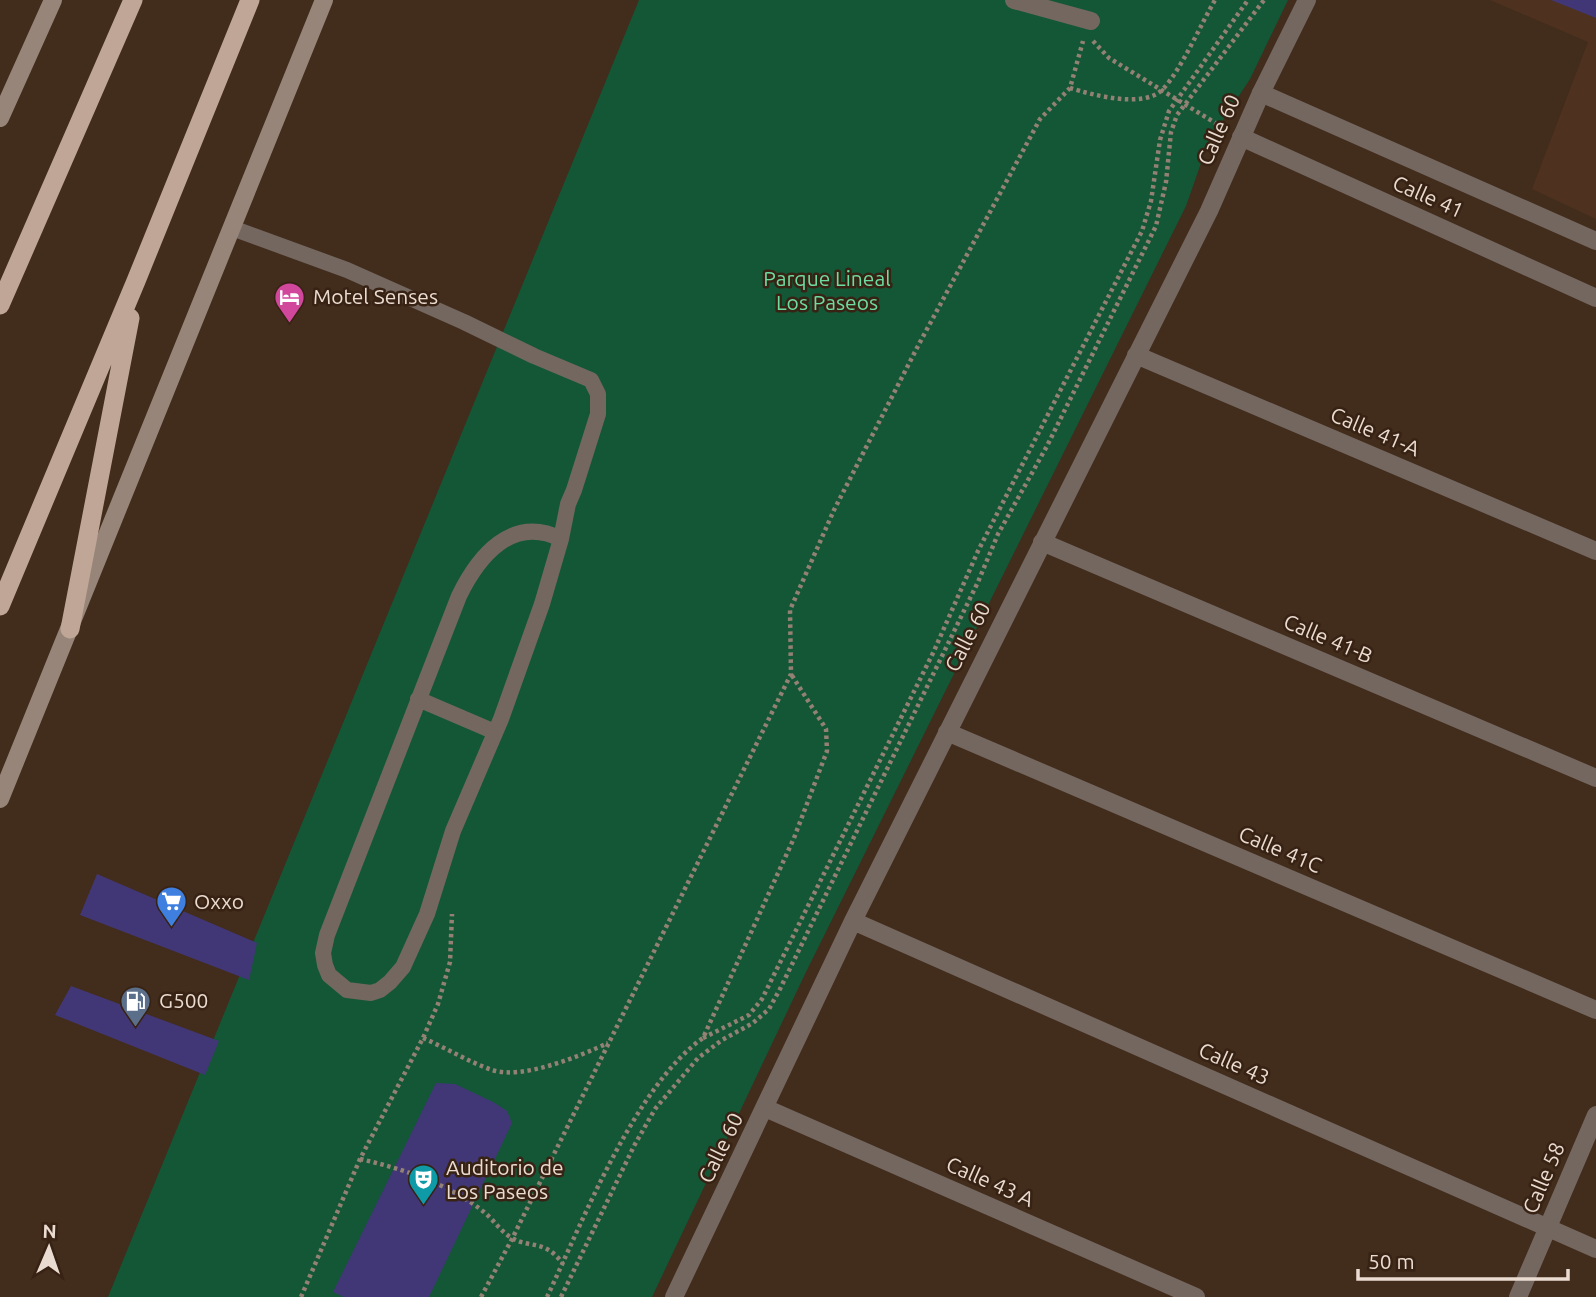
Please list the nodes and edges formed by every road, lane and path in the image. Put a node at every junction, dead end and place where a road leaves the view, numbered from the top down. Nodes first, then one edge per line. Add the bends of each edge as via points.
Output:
1 (52, 0) edge
2 (133, 0) edge
3 (250, 0) edge
4 (324, 0) edge
5 (1014, 0) edge
6 (1214, 0) edge
7 (1248, 0) edge
8 (1264, 0) edge
9 (1307, 0) edge
10 (1091, 21) dead end
11 (1070, 88) junction
12 (1163, 90) junction
13 (1261, 93) junction
14 (1176, 100) junction
15 (1184, 105) junction
16 (0, 118) edge
17 (1241, 137) junction
18 (232, 228) junction
19 (1596, 241) edge
20 (136, 281) junction
21 (1596, 298) edge
22 (0, 305) edge
23 (1136, 355) junction
24 (561, 539) junction
25 (1042, 542) junction
26 (1596, 551) edge
27 (0, 607) edge
28 (70, 629) junction
29 (791, 674) junction
30 (418, 699) junction
31 (495, 732) junction
32 (947, 732) junction
33 (1596, 778) edge
34 (0, 799) edge
35 (452, 911) dead end
36 (853, 921) junction
37 (1596, 1010) edge
38 (423, 1038) junction
39 (703, 1038) junction
40 (609, 1043) junction
41 (765, 1108) junction
42 (1596, 1115) edge
43 (360, 1159) junction
44 (1548, 1228) junction
45 (512, 1239) junction
46 (1596, 1249) edge
47 (563, 1264) junction
48 (301, 1297) edge
49 (481, 1297) edge
50 (547, 1297) edge
51 (561, 1297) edge
52 (674, 1297) edge
53 (1196, 1297) edge
54 (1518, 1297) edge

1 - 16 main road
2 - 22 highway
3 - 20 highway
4 - 18 main road
5 - 10 street
6 - 12 path
7 - 14 path
8 - 15 path
9 - 13 street, Calle 60
11 - 12 path via 1113,99 1149,97
11 - 12 path via 1086,32 1109,58
11 - 29 path via 1040,119 834,510 790,610
12 - 14 path
13 - 17 street, Calle 60
13 - 19 street, Calle 41
14 - 15 path
14 - 39 path via 1160,140 1142,231 978,551 934,651 762,999 749,1015
15 - 17 path
15 - 51 path via 1171,132 1156,226 1060,422 998,534 780,989 769,1009 753,1023 698,1058 655,1109
17 - 21 street, Calle 41
17 - 23 street, Calle 60
18 - 24 lane via 347,270 591,380 598,394 598,414 568,503
18 - 28 main road
20 - 27 highway
20 - 28 highway
23 - 25 street, Calle 60
23 - 26 street, Calle 41-A
24 - 30 lane via 549,533 526,532 508,537 483,556 459,596
24 - 31 lane
25 - 32 street, Calle 60
25 - 33 street, Calle 41-B
28 - 34 main road
29 - 39 path via 826,729 827,751 794,838
29 - 40 path
30 - 31 lane
30 - 31 lane via 327,934 325,965 329,975 347,990 380,990 403,967
32 - 36 street, Calle 60
32 - 37 street, Calle 41C
35 - 38 path via 450,962
36 - 41 street, Calle 60
36 - 44 street, Calle 43
38 - 40 path via 495,1071 526,1071 572,1060
38 - 43 path
39 - 47 path via 688,1048 657,1085 622,1140
40 - 45 path
41 - 52 street, Calle 60
41 - 53 street, Calle 43 A
42 - 44 street, Calle 58
43 - 45 path via 405,1170 440,1186 483,1211
43 - 48 path
44 - 46 street, Calle 43
44 - 54 street, Calle 58
45 - 47 path via 538,1245
45 - 49 path
47 - 50 path

